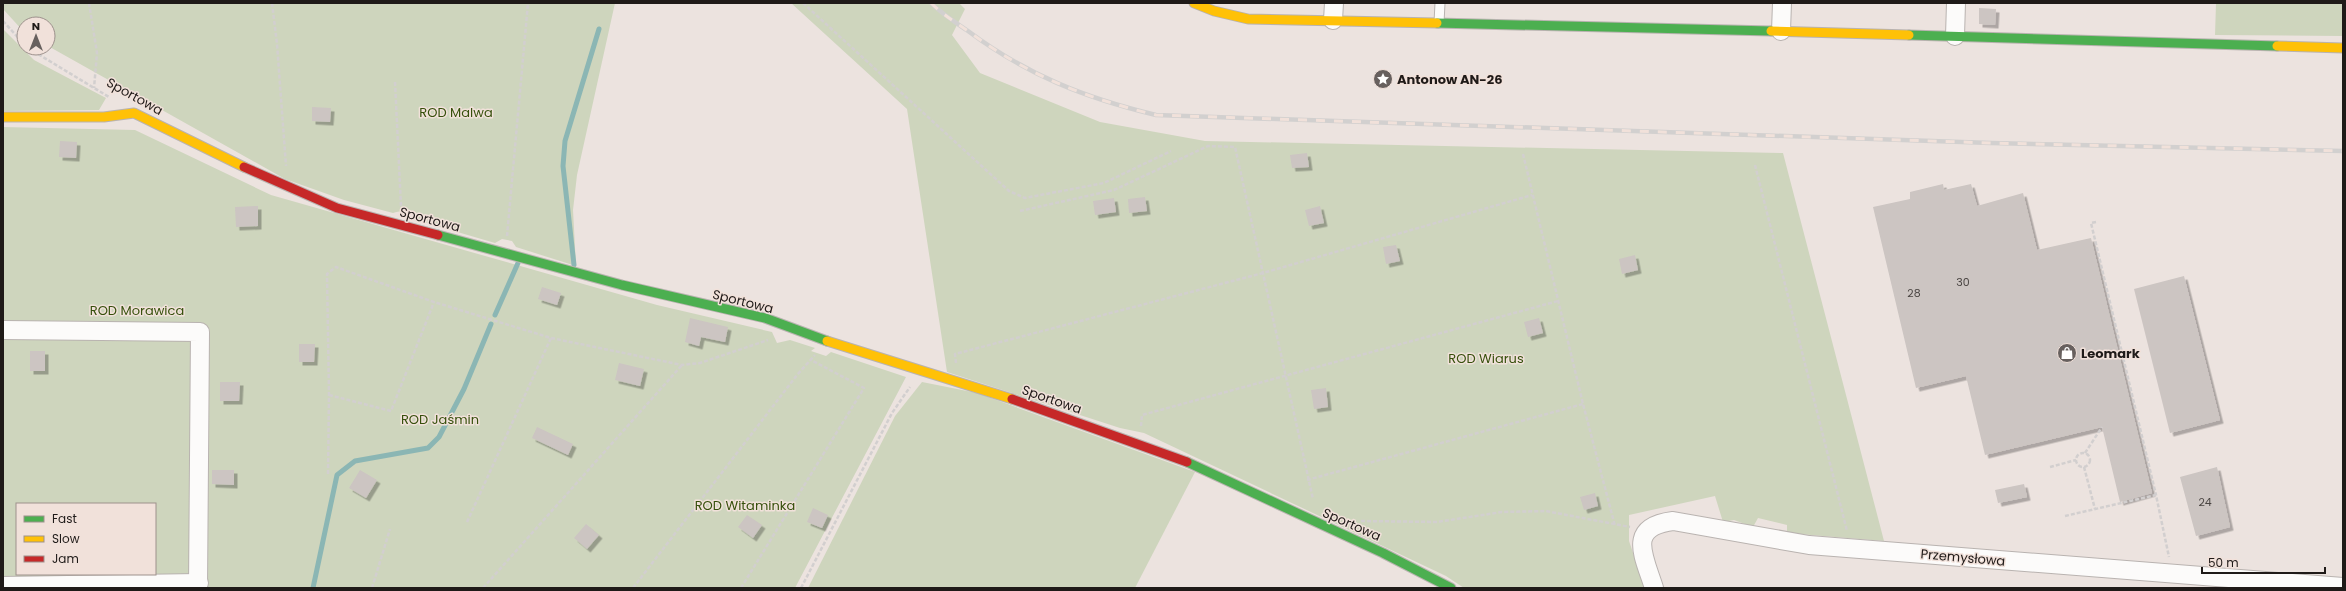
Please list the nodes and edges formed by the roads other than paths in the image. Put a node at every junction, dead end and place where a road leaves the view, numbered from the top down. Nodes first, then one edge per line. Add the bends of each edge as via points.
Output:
1 (1194, 3) edge
2 (1440, 3) edge
3 (1782, 3) edge
4 (1956, 3) edge
5 (1334, 12) edge
6 (1439, 23) junction
7 (1781, 31) junction
8 (1955, 36) junction
9 (2343, 48) edge
10 (3, 117) edge
11 (3, 330) edge
12 (199, 585) edge
13 (3, 586) edge
14 (2343, 587) edge
15 (1451, 588) edge
16 (1654, 588) edge

1 - 5 street via 1248,19
2 - 6 lane
3 - 7 street
4 - 8 street
5 - 6 street
6 - 7 street
7 - 8 street
8 - 9 street
10 - 15 street, Sportowa via 104,117 134,113 286,187 337,208 622,285 765,318 859,352 1033,405 1203,468
11 - 12 street via 200,332
12 - 13 street
14 - 16 street, Przemysłowa via 1809,545 1673,521 1652,525 1644,533 1644,558

